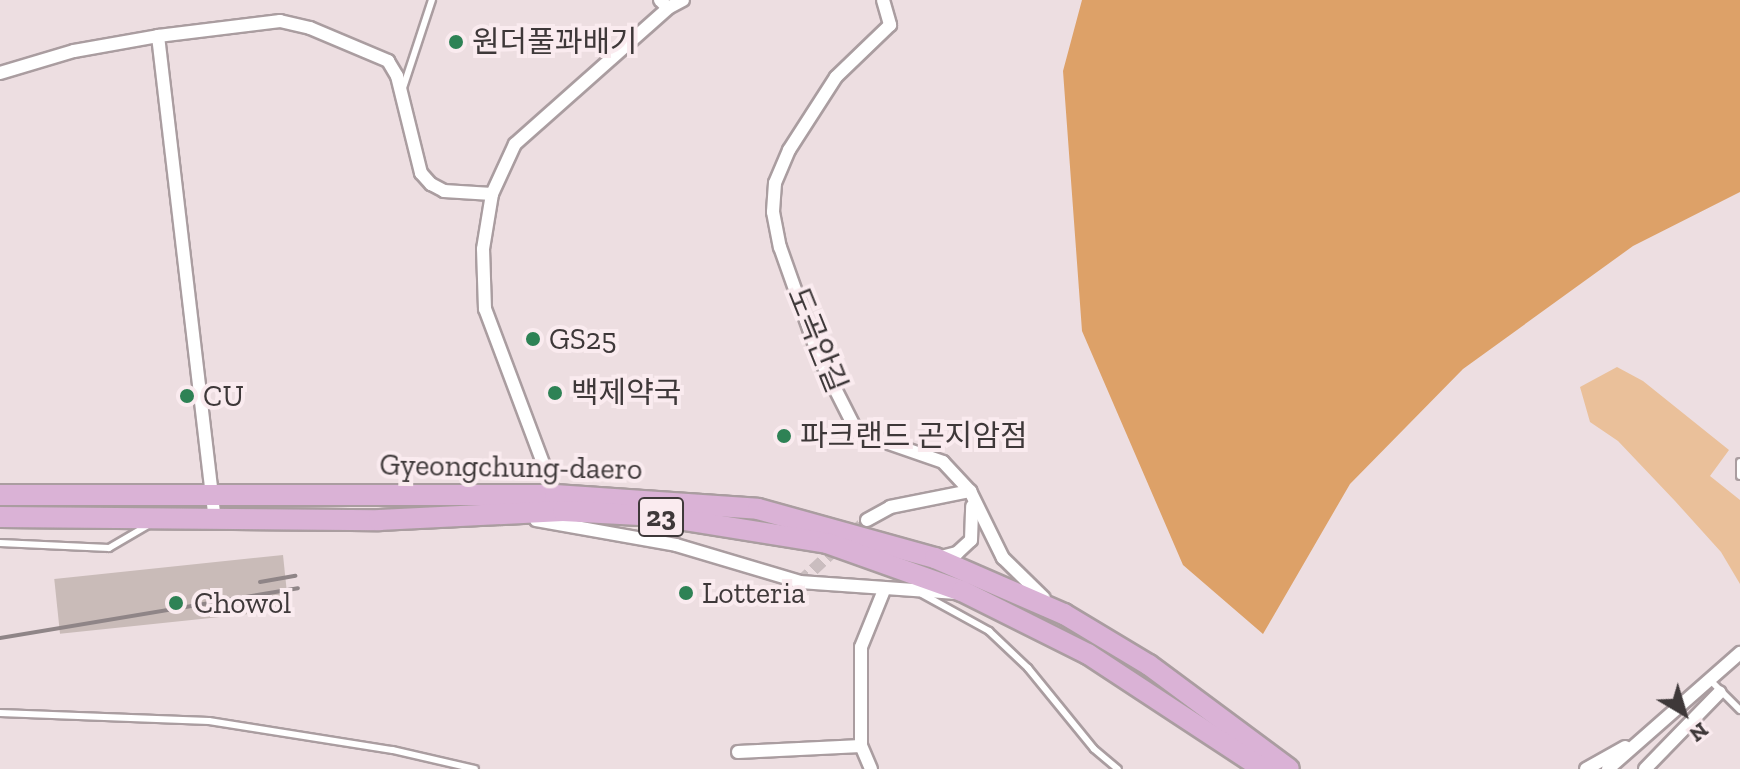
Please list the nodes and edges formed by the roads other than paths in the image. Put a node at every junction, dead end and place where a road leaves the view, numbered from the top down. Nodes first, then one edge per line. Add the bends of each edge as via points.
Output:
1 (432, 0) edge
2 (683, 0) edge
3 (883, 0) edge
4 (664, 4) edge
5 (158, 36) junction
6 (0, 73) edge
7 (402, 93) junction
8 (492, 194) junction
9 (1740, 462) edge
10 (1740, 476) edge
11 (970, 491) junction
12 (211, 492) junction
13 (314, 494) junction
14 (0, 495) edge
15 (555, 495) junction
16 (489, 515) junction
17 (0, 517) edge
18 (160, 518) junction
19 (215, 518) junction
20 (254, 519) junction
21 (867, 520) tunnel mouth
22 (0, 543) edge
23 (935, 558) junction
24 (884, 590) junction
25 (962, 591) junction
26 (922, 594) junction
27 (1064, 614) junction
28 (1740, 653) edge
29 (1709, 679) junction
30 (1720, 692) junction
31 (1740, 710) edge
32 (0, 713) edge
33 (1655, 728) junction
34 (1224, 742) junction
35 (861, 746) junction
36 (738, 752) dead end
37 (475, 769) edge
38 (871, 769) edge
39 (1118, 769) edge
40 (1244, 769) edge
41 (1263, 769) edge
42 (1289, 769) edge
43 (1586, 769) edge
44 (1608, 769) edge
45 (1645, 769) edge

1 - 7 lane
2 - 4 street
3 - 11 street, 도곡안길 via 890,25 836,77 789,150 775,183 773,212 819,357 857,432 943,462
4 - 8 street via 515,144
5 - 6 street via 74,51
5 - 7 street via 280,21 310,28 388,61
5 - 12 street
7 - 8 street via 421,173 444,191
8 - 15 street via 483,249 485,309
9 - 10 lane
11 - 21 street via 890,507
11 - 23 street via 975,524 971,540 957,553
11 - 27 street, 도곡안길 via 1019,579
12 - 13 main road, Gyeongchung-daero / 23
12 - 14 main road, Gyeongchung-daero / 23
12 - 19 street
13 - 15 main road, Gyeongchung-daero / 23
13 - 20 main road via 295,505 260,508
15 - 23 main road, Gyeongchung-daero / 23 via 758,509
16 - 20 main road, Gyeongchung-daero / 23
16 - 24 street via 676,545 800,582
16 - 25 main road, Gyeongchung-daero / 23 via 563,511 659,516 761,531 827,543
17 - 18 main road, Gyeongchung-daero / 23
18 - 19 main road, Gyeongchung-daero / 23
18 - 22 lane via 109,548
19 - 20 main road, Gyeongchung-daero / 23
23 - 27 main road, Gyeongchung-daero / 23
24 - 26 street
24 - 35 street via 861,647
25 - 26 street
25 - 34 main road, Gyeongchung-daero / 23 via 1088,654
26 - 39 lane via 989,631
27 - 42 main road, Gyeongchung-daero / 23 via 1149,665
28 - 29 street
29 - 30 lane
29 - 33 street
30 - 31 lane
30 - 45 street
32 - 37 lane via 209,721 364,744
33 - 43 street
33 - 44 street
34 - 40 street
34 - 41 main road, Gyeongchung-daero / 23
35 - 36 street
35 - 38 street

